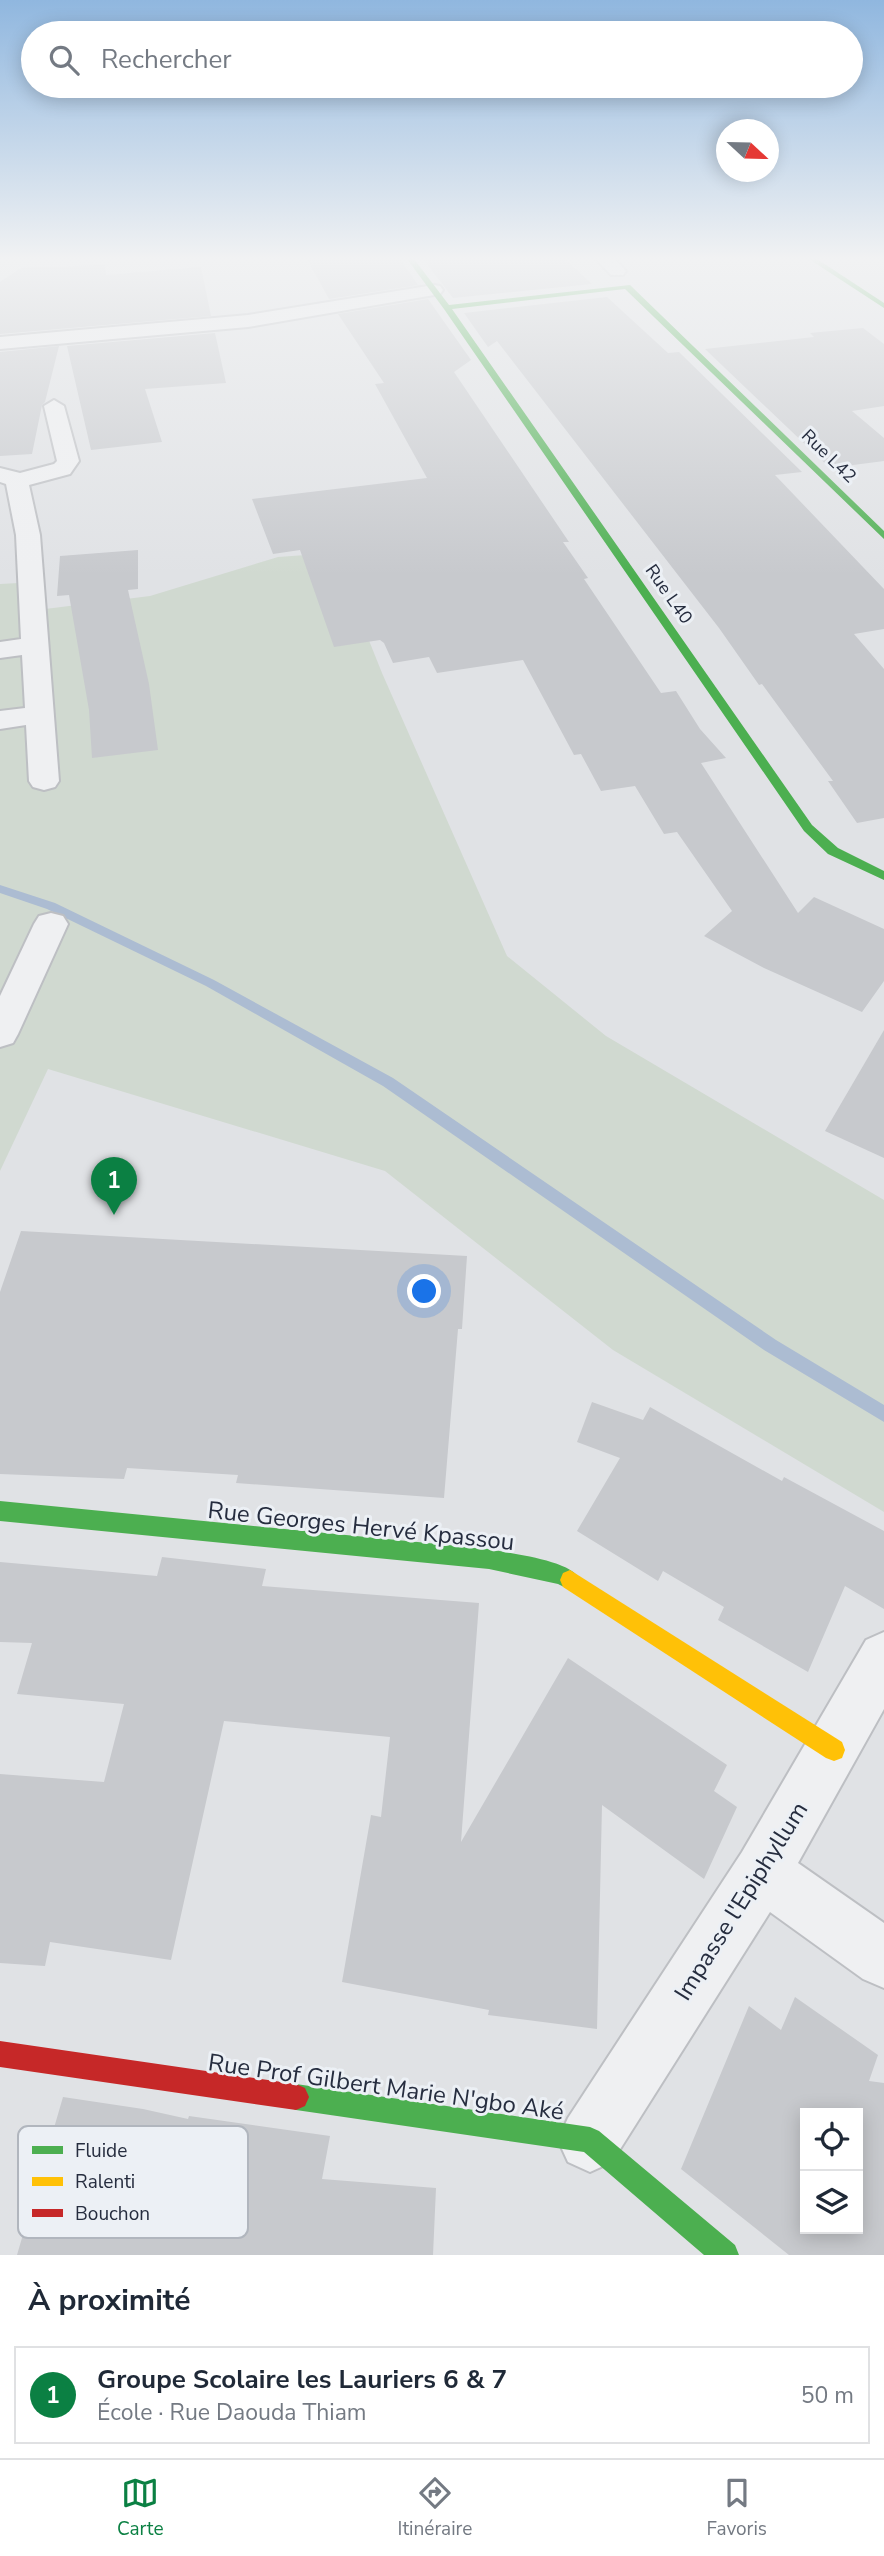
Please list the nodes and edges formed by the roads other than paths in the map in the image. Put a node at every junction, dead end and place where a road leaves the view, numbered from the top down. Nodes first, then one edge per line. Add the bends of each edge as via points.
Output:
1 (487, 364) edge
2 (706, 364) edge
3 (54, 406) dead end
4 (8, 478) edge
5 (884, 536) edge
6 (35, 645) junction
7 (0, 650) edge
8 (40, 714) junction
9 (0, 720) edge
10 (44, 781) dead end
11 (884, 876) edge
12 (51, 924) dead end
13 (0, 1034) edge
14 (0, 1511) edge
15 (884, 1658) edge
16 (834, 1750) junction
17 (762, 1872) junction
18 (884, 1958) edge
19 (0, 2054) edge
20 (590, 2140) junction
21 (725, 2255) edge

1 - 11 street, Rue L40 via 808,828 834,851
2 - 5 street, Rue L42
3 - 4 street via 68,461 62,470
4 - 6 street
6 - 7 street
6 - 8 street
8 - 9 street
8 - 10 street
12 - 13 street
14 - 16 street, Rue Georges Hervé Kpassou via 489,1559 562,1576
15 - 16 street, Impasse l'Epiphyllum
16 - 17 street, Impasse l'Epiphyllum
17 - 18 street
17 - 20 street, Impasse l'Epiphyllum
19 - 20 street, Rue Prof Gilbert Marie N'gbo Aké
20 - 21 street, Rue Prof Gilbert Marie N'gbo Aké

